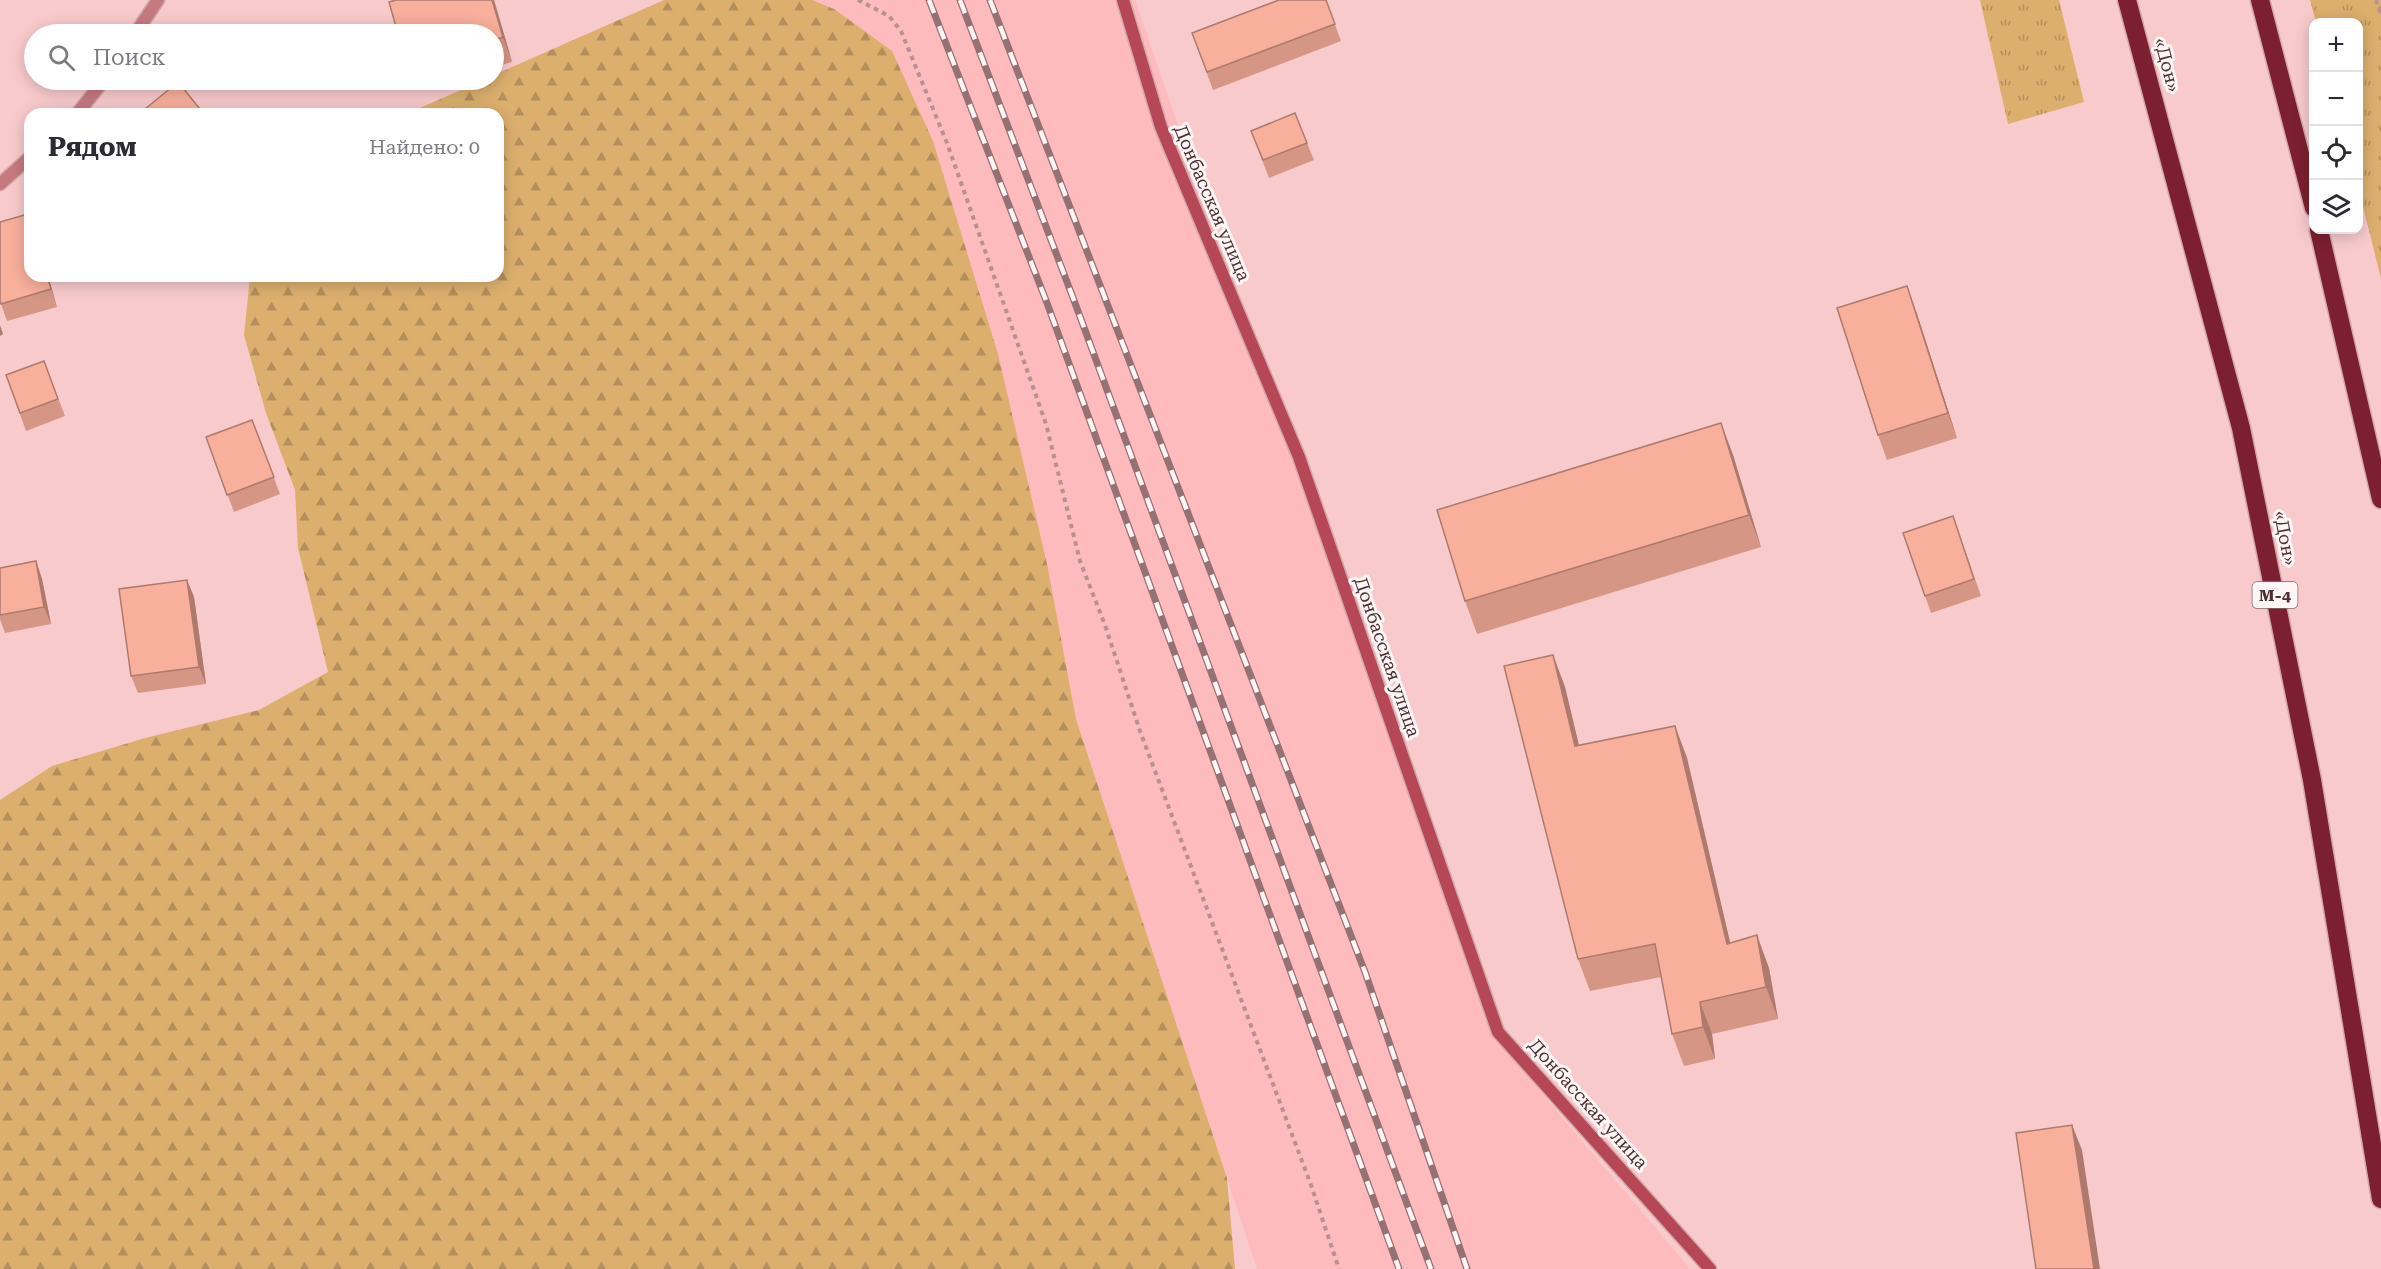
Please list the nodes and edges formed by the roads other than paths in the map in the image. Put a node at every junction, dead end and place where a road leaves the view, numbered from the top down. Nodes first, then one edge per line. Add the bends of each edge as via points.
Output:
1 (158, 0) edge
2 (1123, 0) edge
3 (2127, 0) edge
4 (2260, 0) edge
5 (142, 24) edge
6 (96, 90) edge
7 (82, 108) edge
8 (24, 162) edge
9 (0, 184) edge
10 (2309, 192) edge
11 (2320, 234) edge
12 (2381, 499) edge
13 (2381, 1199) edge
14 (1710, 1269) edge

1 - 5 street
2 - 14 street, Донбасская улица via 1161,127 1299,457 1498,1032
3 - 13 highway, «Дон» / М-4 via 2241,428 2312,780
4 - 10 highway
6 - 7 street
8 - 9 street
11 - 12 highway

